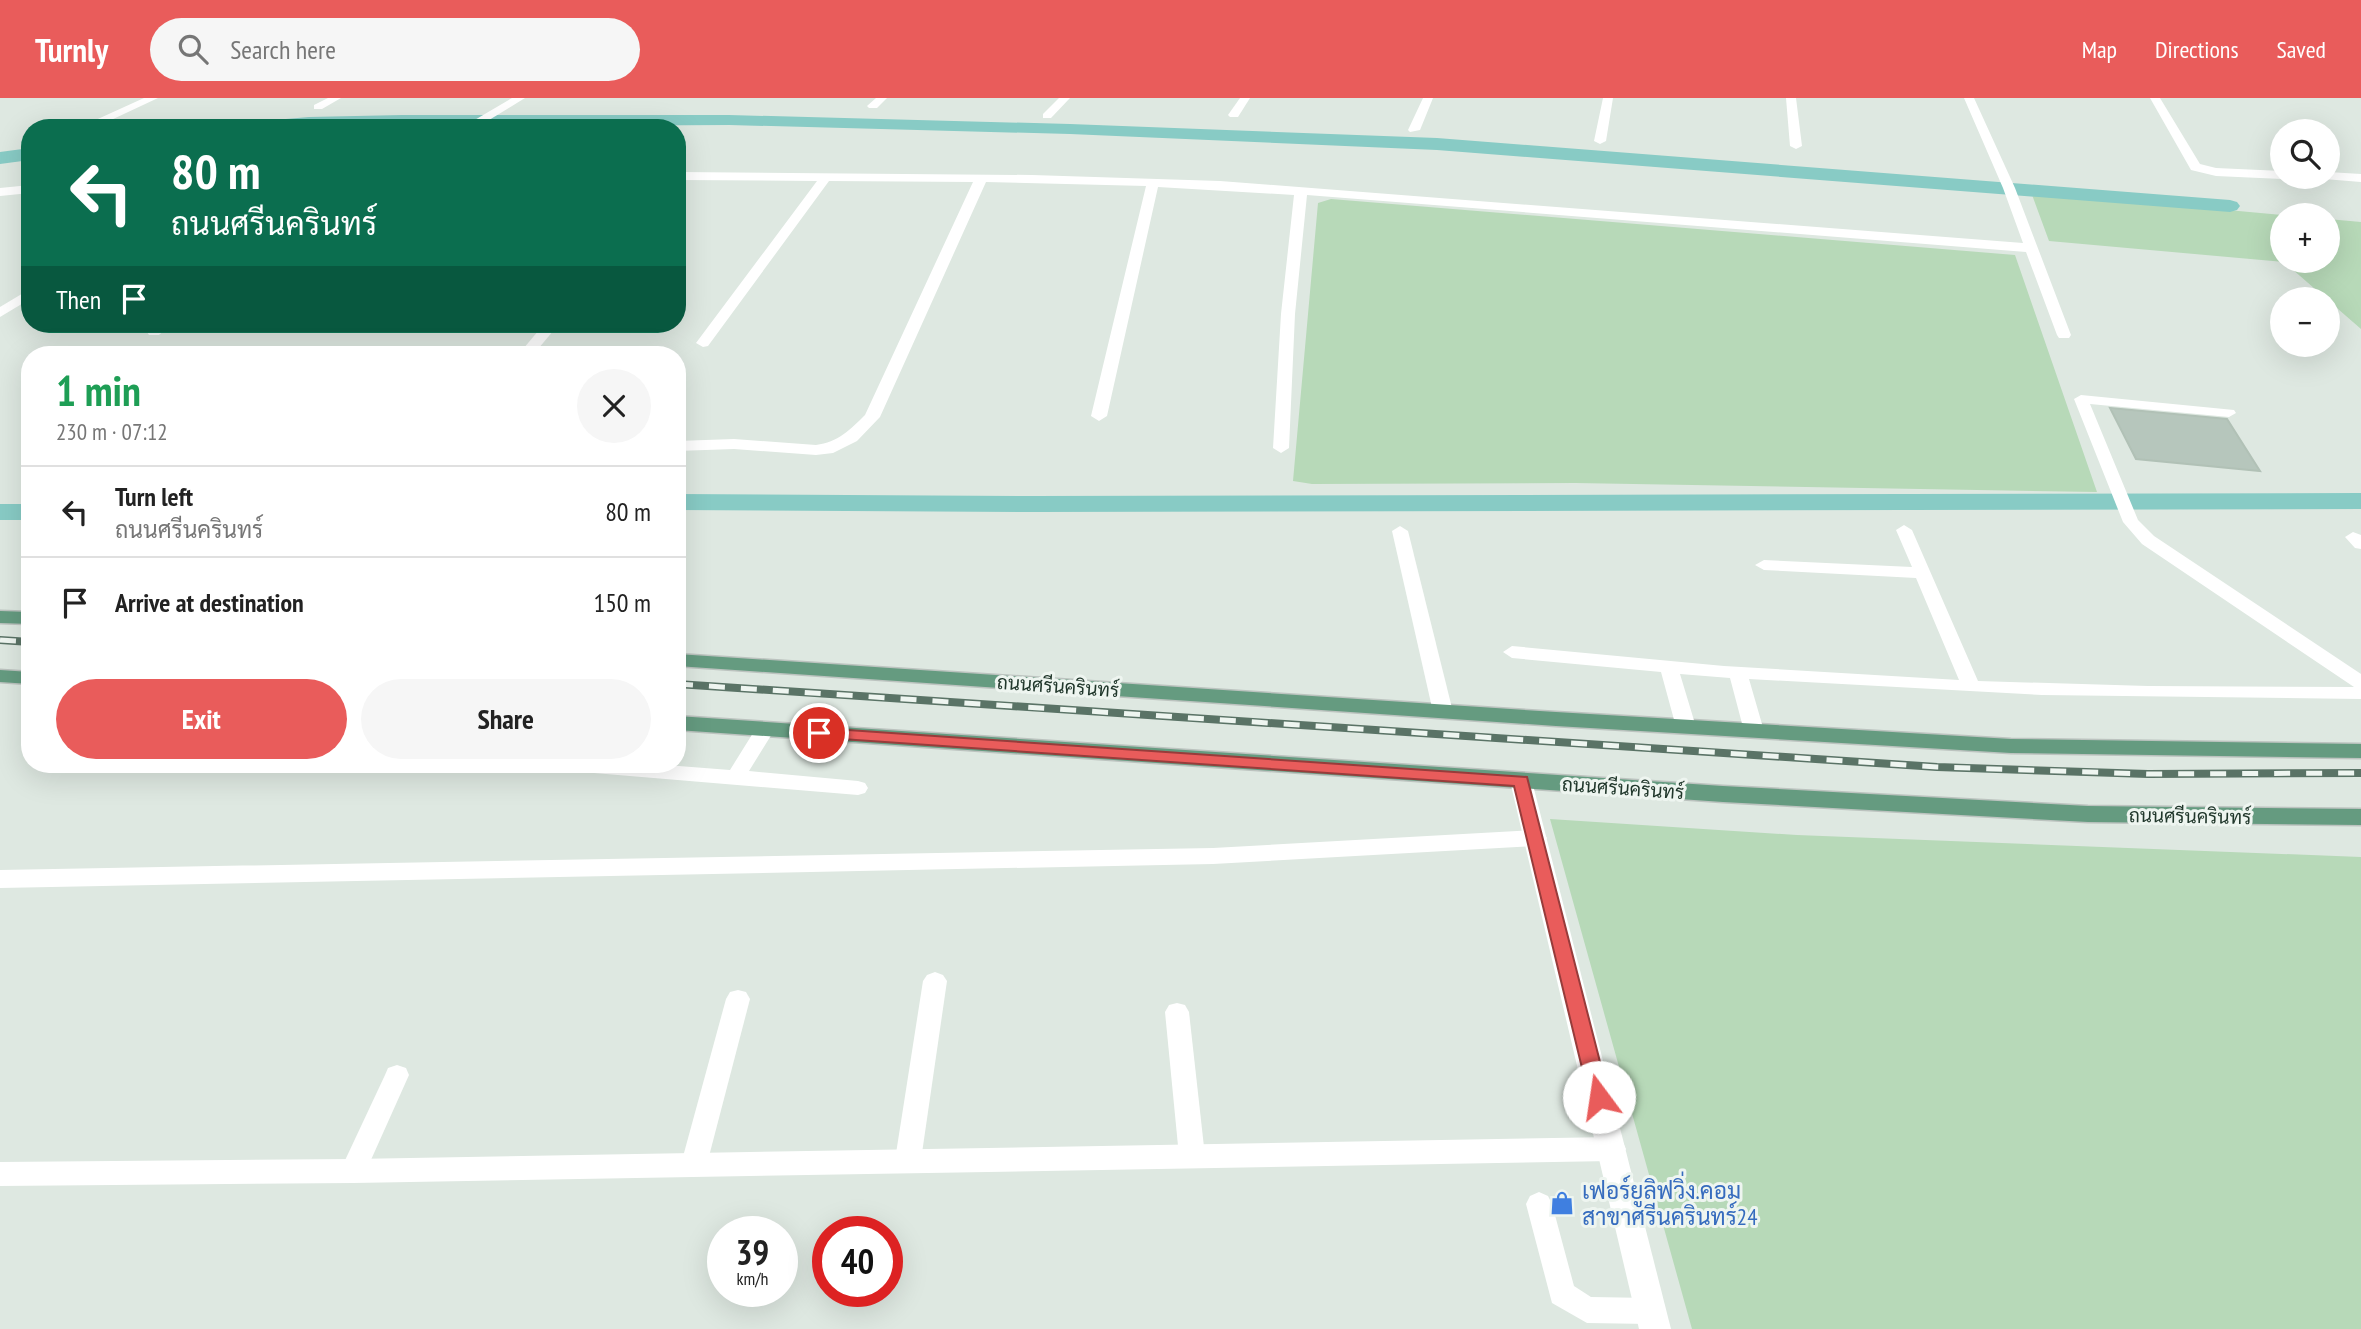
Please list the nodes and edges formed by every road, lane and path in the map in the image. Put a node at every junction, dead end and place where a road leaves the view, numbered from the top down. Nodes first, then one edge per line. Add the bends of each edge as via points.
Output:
1 (153, 98) edge
2 (336, 98) edge
3 (520, 98) edge
4 (1065, 98) edge
5 (1245, 98) edge
6 (1428, 98) edge
7 (1608, 98) edge
8 (1791, 98) edge
9 (1969, 98) edge
10 (2155, 98) edge
11 (318, 107) dead end
12 (1234, 115) dead end
13 (1047, 116) dead end
14 (105, 119) edge
15 (482, 119) edge
16 (1414, 130) dead end
17 (1600, 141) dead end
18 (1796, 146) dead end
19 (2270, 174) edge
20 (686, 177) edge
21 (826, 177) junction
22 (2340, 177) edge
23 (2361, 178) edge
24 (981, 179) junction
25 (1153, 182) junction
26 (21, 190) edge
27 (1301, 191) junction
28 (0, 192) edge
29 (2030, 248) junction
30 (21, 299) edge
31 (0, 313) edge
32 (2064, 335) dead end
33 (703, 342) dead end
34 (2229, 413) dead end
35 (1099, 416) dead end
36 (686, 446) edge
37 (1280, 448) dead end
38 (1904, 530) dead end
39 (1399, 531) dead end
40 (1764, 565) dead end
41 (1922, 573) junction
42 (0, 617) edge
43 (21, 618) edge
44 (1512, 652) dead end
45 (686, 661) edge
46 (1670, 669) junction
47 (1738, 674) junction
48 (0, 676) edge
49 (21, 677) edge
50 (2361, 683) edge
51 (1970, 686) junction
52 (2361, 693) edge
53 (1443, 712) junction
54 (686, 724) edge
55 (1686, 727) junction
56 (765, 729) junction
57 (1754, 731) junction
58 (2361, 751) edge
59 (685, 773) edge
60 (736, 777) junction
61 (1521, 781) junction
62 (858, 788) dead end
63 (2361, 817) edge
64 (1535, 838) junction
65 (0, 879) edge
66 (935, 981) dead end
67 (738, 999) dead end
68 (1177, 1012) dead end
69 (397, 1074) dead end
70 (1612, 1149) junction
71 (1192, 1156) junction
72 (908, 1160) junction
73 (694, 1164) junction
74 (353, 1171) junction
75 (0, 1174) edge
76 (1539, 1204) dead end
77 (1652, 1320) edge

1 - 14 street
2 - 11 street
3 - 15 street
4 - 13 street
5 - 12 street
6 - 16 street
7 - 17 street
8 - 18 street
9 - 29 street
10 - 19 street via 2195,167
20 - 21 street
21 - 24 street
21 - 33 street
22 - 23 street
24 - 25 street
24 - 36 street via 872,417 851,438 816,450
25 - 27 street
25 - 35 street
26 - 28 street
27 - 29 street
27 - 37 street
29 - 32 street
30 - 31 street
34 - 50 lane via 2081,399 2131,522 2148,540
38 - 41 lane
39 - 53 lane
40 - 41 lane
41 - 51 lane
42 - 43 main road
44 - 46 lane
45 - 53 main road, ถนนศรีนครินทร์
46 - 47 lane
46 - 55 lane
47 - 51 lane
47 - 57 lane
48 - 49 main road
51 - 52 lane via 2096,692
53 - 55 main road, ถนนศรีนครินทร์
54 - 56 main road, ถนนศรีนครินทร์
55 - 57 main road, ถนนศรีนครินทร์
56 - 60 lane
56 - 61 main road, ถนนศรีนครินทร์
57 - 58 main road, ถนนศรีนครินทร์ via 2011,746
59 - 60 lane
60 - 62 lane
61 - 63 main road, ถนนศรีนครินทร์ via 2088,814
61 - 64 street
64 - 65 street via 1213,856
64 - 70 street
66 - 72 lane
67 - 73 lane
68 - 71 lane
69 - 74 lane
70 - 71 street
70 - 77 street
71 - 72 street
72 - 73 street
73 - 74 street
74 - 75 street
76 - 77 lane via 1562,1294 1587,1310

